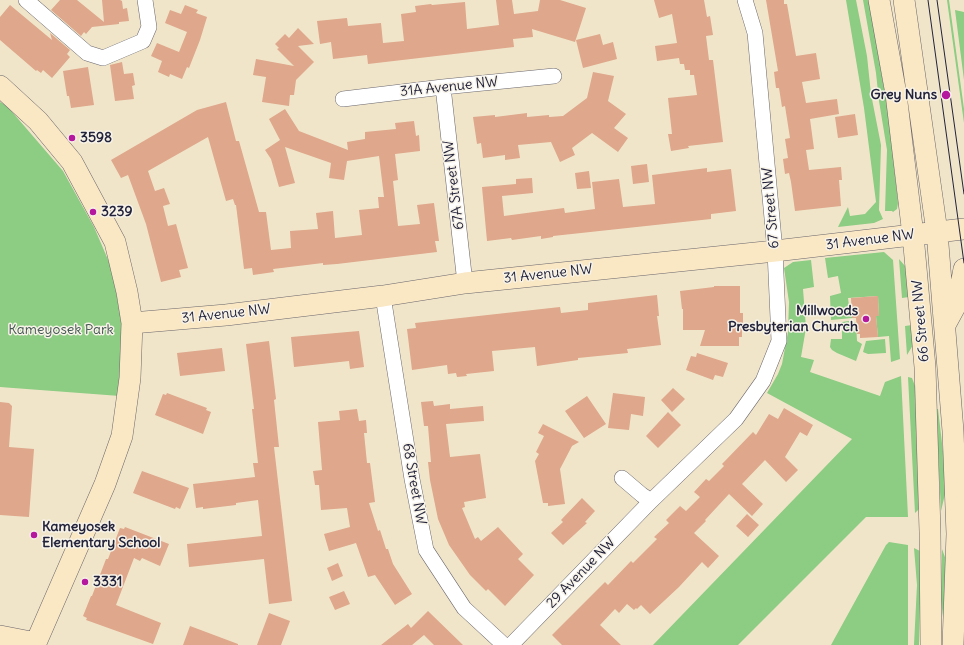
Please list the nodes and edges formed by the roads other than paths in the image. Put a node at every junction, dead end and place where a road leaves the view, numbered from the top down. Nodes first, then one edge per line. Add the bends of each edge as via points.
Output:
1 (26, 0) edge
2 (145, 0) edge
3 (745, 0) edge
4 (879, 0) edge
5 (904, 0) edge
6 (554, 76) dead end
7 (0, 86) edge
8 (442, 87) junction
9 (343, 99) dead end
10 (964, 229) edge
11 (936, 232) junction
12 (913, 235) junction
13 (775, 251) junction
14 (964, 269) edge
15 (465, 283) junction
16 (383, 296) junction
17 (132, 323) junction
18 (945, 325) junction
19 (744, 410) joint
20 (622, 478) dead end
21 (651, 501) junction
22 (0, 636) edge
23 (38, 644) edge
24 (504, 645) edge
25 (511, 645) edge
26 (931, 645) edge
27 (953, 645) edge

1 - 2 street via 87,54 103,58 143,41 149,27
3 - 13 street, 67 Street NW via 755,33
4 - 12 street, 66 Street NW via 896,94
5 - 11 street, 66 Street NW
6 - 8 street, 31A Avenue NW
7 - 17 street via 38,121 72,162 115,242
8 - 9 street, 31A Avenue NW
8 - 15 street, 67A Street NW
10 - 11 street, 31 Avenue NW
11 - 12 street, 31 Avenue NW
11 - 18 street, 66 Street NW
12 - 13 street, 31 Avenue NW
12 - 26 street, 66 Street NW via 925,367
13 - 15 street, 31 Avenue NW
13 - 19 street, 67 Street NW via 779,341 763,381
14 - 18 street via 958,301
15 - 16 street, 31 Avenue NW
16 - 17 street, 31 Avenue NW
16 - 24 street, 68 Street NW via 426,550 464,608
17 - 23 street via 130,378 122,436 105,484
18 - 27 street, 66 Street NW via 957,534
19 - 21 street, 29 Avenue NW
20 - 21 street
21 - 25 street, 29 Avenue NW
22 - 23 street

